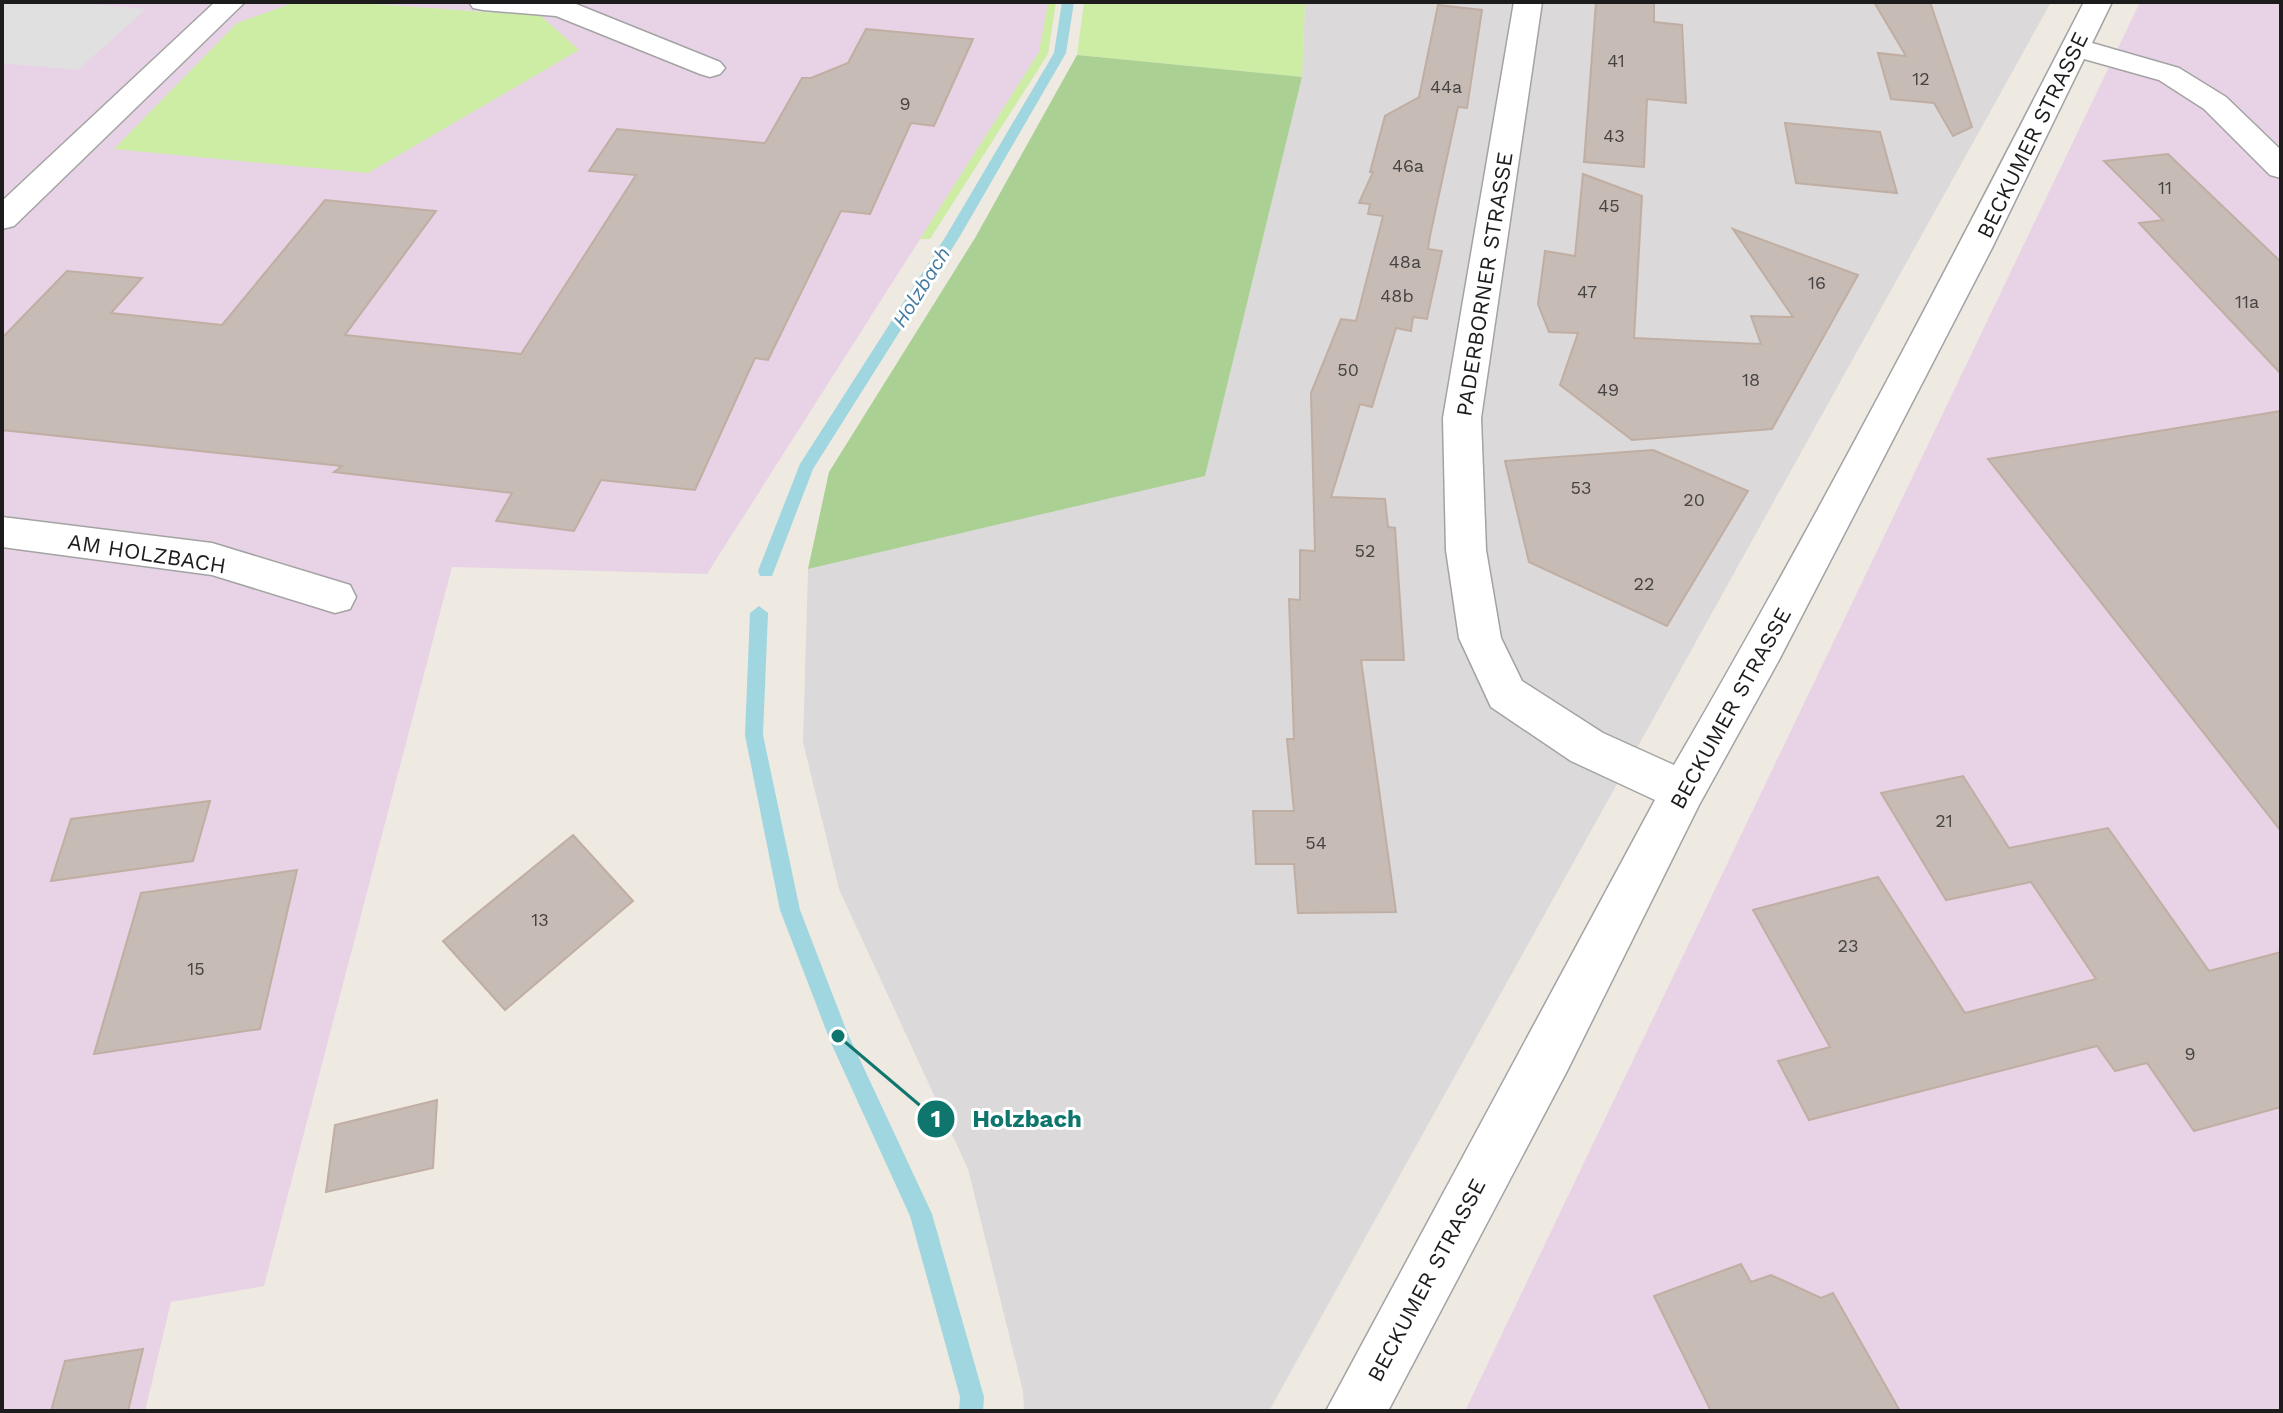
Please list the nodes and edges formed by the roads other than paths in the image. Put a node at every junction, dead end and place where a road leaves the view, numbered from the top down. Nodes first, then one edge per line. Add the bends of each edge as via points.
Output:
1 (231, 2) edge
2 (483, 2) edge
3 (1528, 2) edge
4 (2098, 2) edge
5 (2074, 47) junction
6 (710, 68) dead end
7 (2281, 168) edge
8 (2, 219) edge
9 (2, 532) edge
10 (335, 597) dead end
11 (1683, 791) junction
12 (1356, 1411) edge

1 - 8 street
2 - 6 street via 561,8
3 - 11 street, PADERBORNER STRASSE via 1462,418 1466,550 1480,638 1506,694 1587,747
4 - 5 street, BECKUMER STRASSE
5 - 7 street via 2169,74 2215,103
5 - 11 street, BECKUMER STRASSE via 1968,262
9 - 10 street, AM HOLZBACH via 212,559
11 - 12 street, BECKUMER STRASSE

